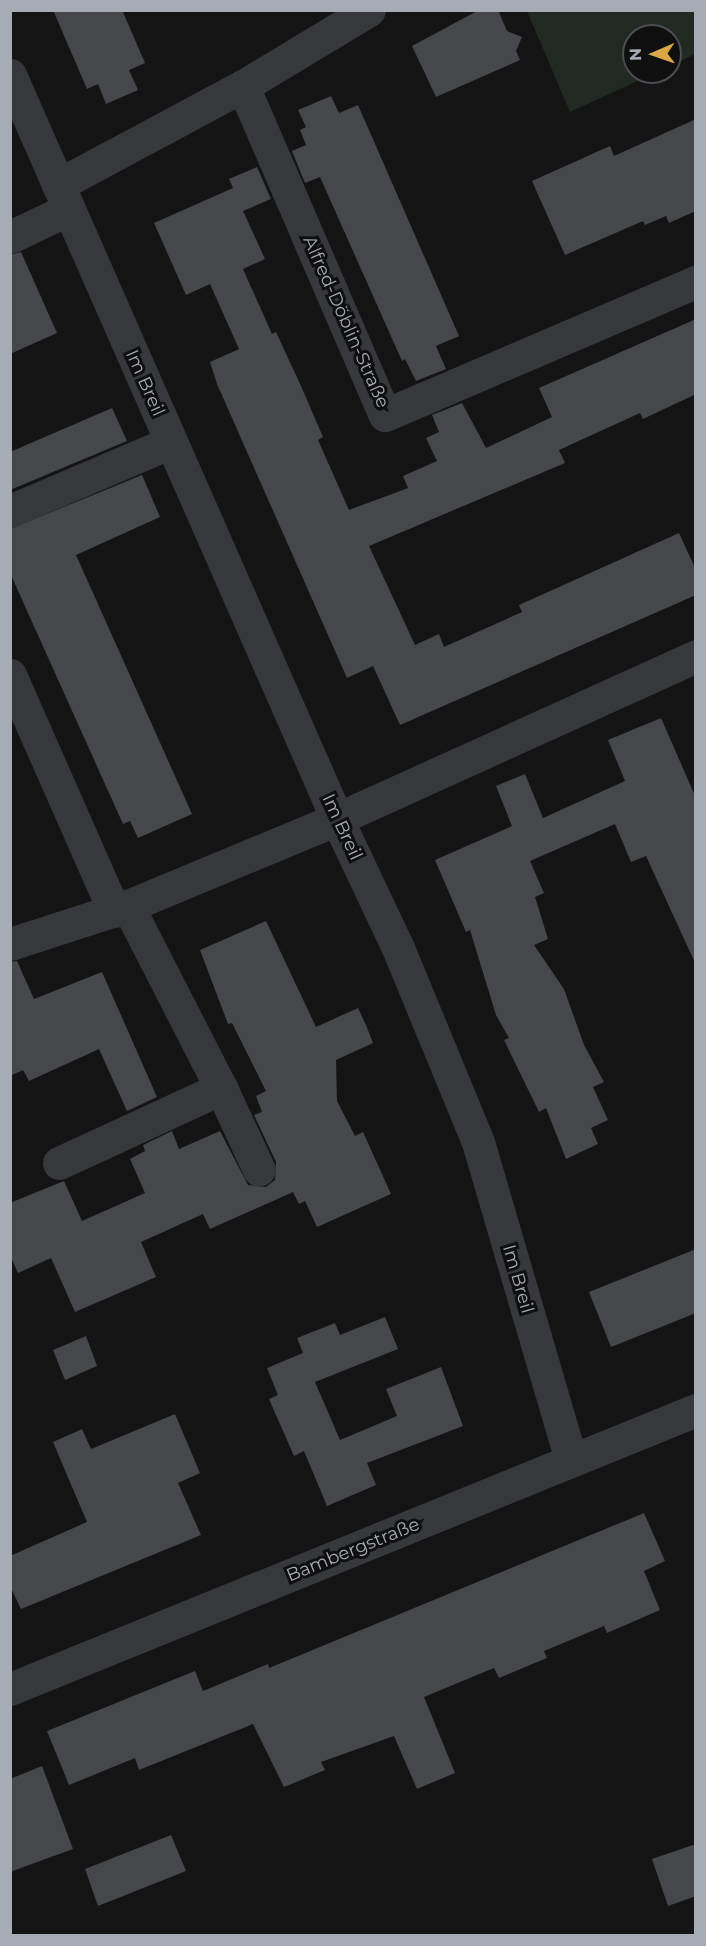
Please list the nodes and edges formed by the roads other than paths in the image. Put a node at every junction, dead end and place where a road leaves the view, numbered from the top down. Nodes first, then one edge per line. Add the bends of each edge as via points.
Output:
1 (369, 10) edge
2 (10, 75) edge
3 (243, 86) junction
4 (64, 197) junction
5 (10, 237) edge
6 (696, 282) edge
7 (171, 442) junction
8 (10, 511) edge
9 (693, 664) edge
10 (13, 688) edge
11 (337, 819) junction
12 (121, 909) junction
13 (10, 944) edge
14 (220, 1088) junction
15 (59, 1163) dead end
16 (259, 1170) dead end
17 (696, 1410) edge
18 (571, 1461) junction
19 (10, 1689) edge

1 - 3 street
2 - 4 street, Im Breil
3 - 4 street
3 - 6 street, Alfred-Döblin-Straße via 385,415
4 - 5 street
4 - 7 street, Im Breil
7 - 8 street
7 - 11 street, Im Breil
9 - 11 street
10 - 12 street
11 - 12 street
11 - 18 street, Im Breil via 398,948 478,1142
12 - 13 street
12 - 14 street
14 - 15 street
14 - 16 street
17 - 18 street, Bambergstraße
18 - 19 street, Bambergstraße

